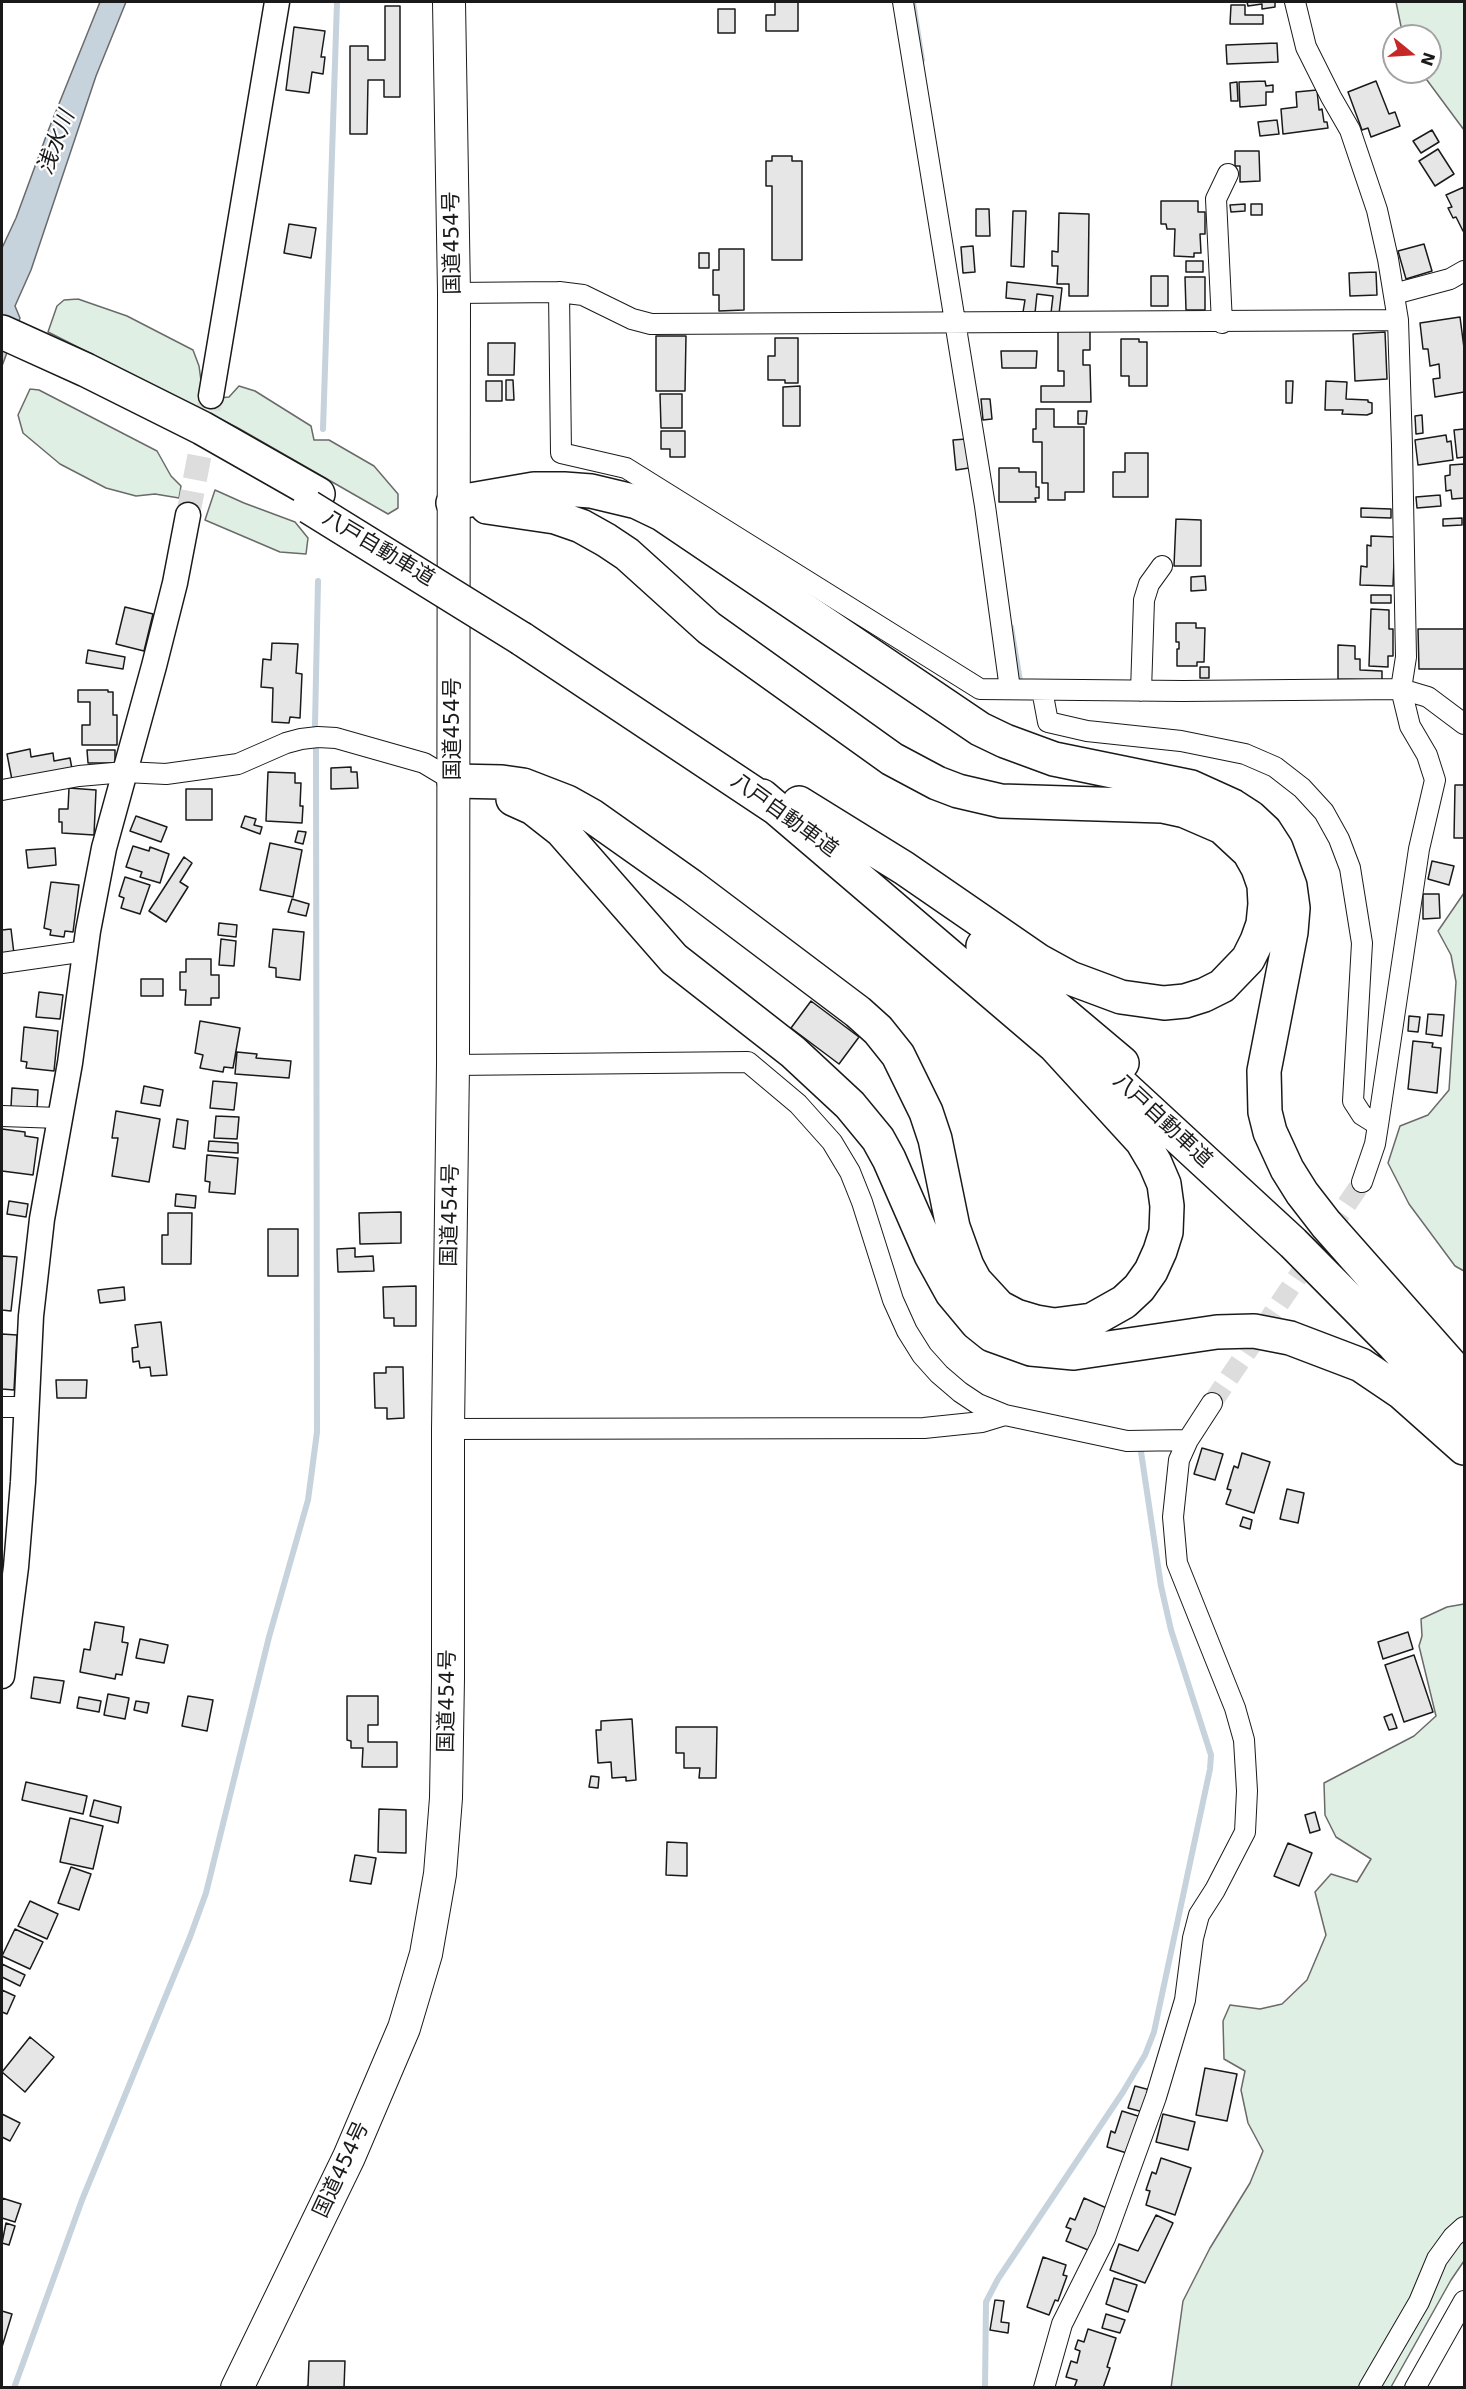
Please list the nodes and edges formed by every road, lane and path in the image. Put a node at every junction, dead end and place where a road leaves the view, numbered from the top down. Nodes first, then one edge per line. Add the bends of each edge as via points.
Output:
1 (276, 2) edge
2 (449, 2) edge
3 (903, 2) edge
4 (1295, 2) edge
5 (1228, 174) dead end
6 (1464, 276) edge
7 (559, 292) junction
8 (454, 293) junction
9 (1394, 294) junction
10 (1398, 320) junction
11 (956, 323) junction
12 (1222, 323) junction
13 (2, 332) edge
14 (2, 350) edge
15 (83, 378) junction
16 (211, 396) tunnel mouth
17 (453, 503) junction
18 (188, 515) tunnel mouth
19 (1162, 566) dead end
20 (524, 630) junction
21 (1010, 689) junction
22 (1401, 689) junction
23 (1042, 690) junction
24 (1142, 691) junction
25 (1464, 724) edge
26 (125, 772) junction
27 (454, 781) junction
28 (2, 790) edge
29 (762, 796) junction
30 (799, 803) junction
31 (86, 951) junction
32 (2, 963) edge
33 (453, 1065) junction
34 (2, 1116) edge
35 (58, 1118) junction
36 (1378, 1125) junction
37 (1362, 1182) tunnel mouth
38 (1464, 1380) edge
39 (1464, 1395) edge
40 (1212, 1403) tunnel mouth
41 (2, 1407) edge
42 (27, 1407) junction
43 (1005, 1415) junction
44 (1464, 1421) edge
45 (448, 1429) junction
46 (1188, 1440) junction
47 (1464, 1448) edge
48 (9, 1567) edge
49 (2, 1667) edge
50 (1464, 2227) edge
51 (1464, 2301) edge
52 (237, 2388) edge
53 (1044, 2388) edge
54 (1370, 2388) edge
55 (1415, 2388) edge

1 - 16 street
2 - 8 highway, 国道454号
3 - 11 street
4 - 9 street via 1306,47 1350,130 1377,210
5 - 12 street via 1215,199
6 - 9 street
7 - 8 street
7 - 11 street via 583,295 632,320 651,324
7 - 21 street via 561,453 626,468 980,689
8 - 17 highway, 国道454号
9 - 10 street
10 - 12 street
10 - 22 street via 1406,657
11 - 12 street
11 - 21 street
13 - 15 highway, 八戸自動車道
14 - 15 highway, 八戸自動車道
15 - 20 highway, 八戸自動車道 via 202,428
17 - 27 highway, 国道454号
17 - 30 highway via 555,517 606,540 709,628 892,759 937,783 1010,802 1162,806 1222,827 1249,852 1258,868 1264,885 1263,924 1248,959 1213,990 1185,1001 1164,1003 1121,997 1070,978 1040,961 904,868
17 - 38 highway via 534,489 591,491 637,502 662,514 980,729 1054,759 1191,788 1250,817 1276,848 1290,886 1293,908 1292,932 1264,1071 1265,1112 1270,1132 1292,1177 1326,1224
18 - 26 street via 167,614
19 - 24 street via 1149,584 1144,600
20 - 29 highway, 八戸自動車道
20 - 30 highway, 八戸自動車道
21 - 23 street
22 - 24 street
22 - 25 street via 1428,697
22 - 36 street via 1410,726 1435,780 1419,849
23 - 24 street
23 - 36 street via 1048,722 1245,754 1275,767 1324,812 1350,868 1362,944 1353,1101 1362,1115
26 - 27 street via 166,774 237,764 286,744 318,737 336,738 424,763
26 - 28 street
26 - 31 street via 104,848
27 - 29 highway via 523,785 591,816 691,886 878,1030 898,1055 926,1112 953,1227 967,1266 999,1307 1016,1316 1054,1325 1092,1320 1124,1302 1151,1270 1166,1232 1164,1184 1142,1141 1055,1046
27 - 33 highway, 国道454号
27 - 47 highway via 517,800 548,818 674,959 839,1093 878,1139 952,1293 992,1335 1031,1349 1074,1353 1218,1332 1290,1338 1361,1365 1401,1392
29 - 44 highway, 八戸自動車道 via 946,937 1113,1075 1293,1243
30 - 39 highway, 八戸自動車道 via 975,939 1104,1046 1303,1230
31 - 32 street
31 - 35 street
33 - 43 street via 748,1062 798,1104 832,1142 850,1172 893,1300 922,1355 960,1392
33 - 45 highway, 国道454号
34 - 35 street
35 - 42 street via 31,1316
36 - 37 street
40 - 46 street
41 - 42 street
42 - 48 street
43 - 45 street via 982,1422 924,1428
43 - 46 street via 1127,1441
45 - 52 highway, 国道454号 via 446,1797 440,1874 426,1954 404,2028 350,2157
46 - 53 street via 1179,1460 1174,1488 1177,1563 1244,1740 1245,1832 1199,1915 1185,2000 1156,2097 1105,2238 1062,2324
48 - 49 street
50 - 54 street via 1437,2259 1419,2302
51 - 55 street

